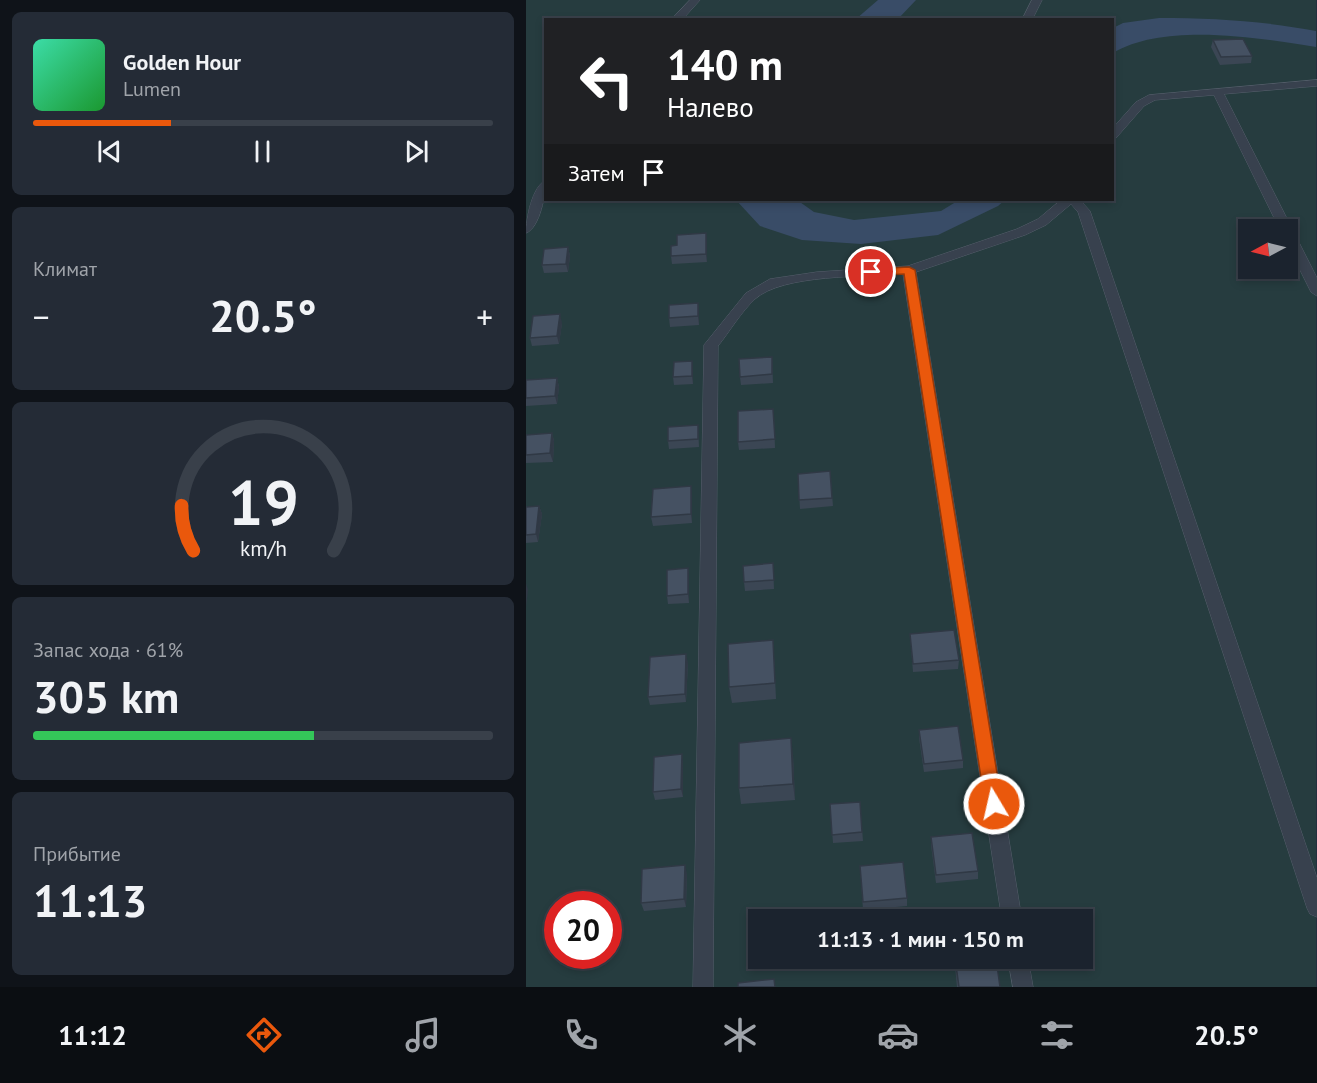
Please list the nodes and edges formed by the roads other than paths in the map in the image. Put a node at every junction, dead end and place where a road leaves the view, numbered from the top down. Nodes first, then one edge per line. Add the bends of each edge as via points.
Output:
1 (695, 0) edge
2 (1037, 0) edge
3 (678, 18) edge
4 (1028, 18) edge
5 (1316, 83) edge
6 (1217, 91) junction
7 (1114, 134) edge
8 (544, 188) edge
9 (1067, 201) edge
10 (1075, 201) edge
11 (1281, 219) edge
12 (526, 229) edge
13 (1298, 255) edge
14 (909, 270) junction
15 (1316, 292) edge
16 (1316, 908) edge
17 (1010, 909) edge
18 (1020, 969) edge
19 (703, 987) edge
20 (1023, 987) edge

1 - 3 lane
2 - 4 lane
5 - 6 lane
6 - 7 lane via 1153,97 1140,104
6 - 11 lane
8 - 12 lane
9 - 14 lane via 1042,222 1021,232
10 - 16 lane via 1084,211
13 - 15 lane
14 - 17 lane
14 - 19 lane via 774,282 751,297 711,345
18 - 20 lane

